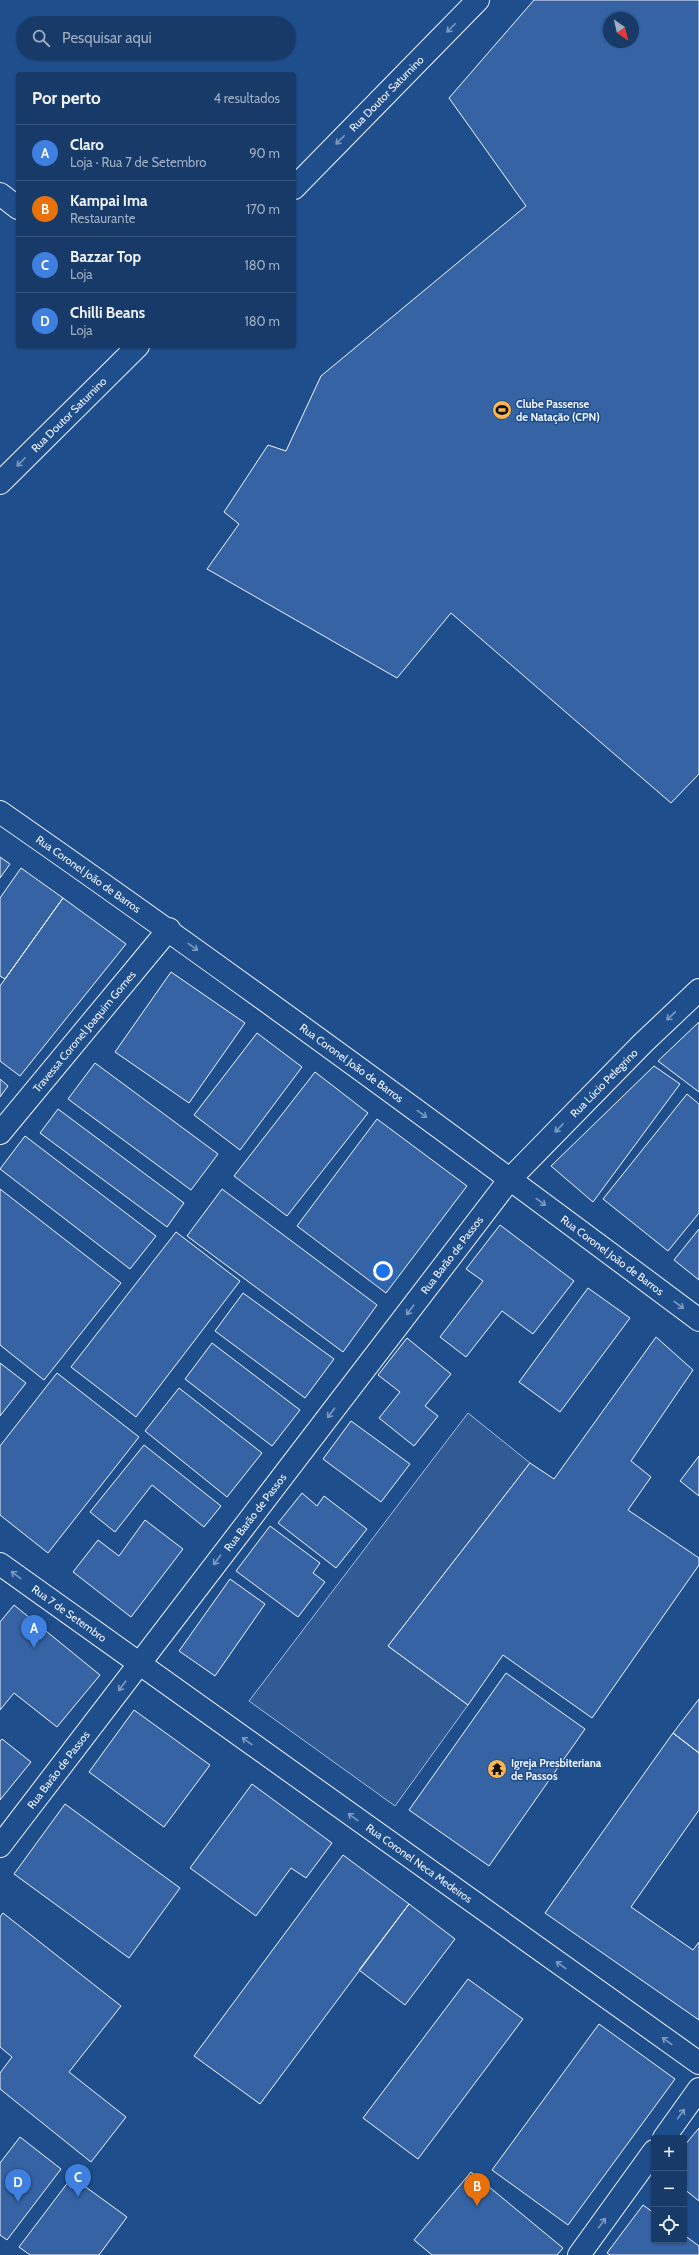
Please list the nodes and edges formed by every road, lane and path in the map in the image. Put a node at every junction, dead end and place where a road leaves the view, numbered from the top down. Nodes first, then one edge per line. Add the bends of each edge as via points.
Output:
1 (478, 0) edge
2 (296, 186) edge
3 (0, 194) edge
4 (16, 206) edge
5 (136, 348) edge
6 (0, 483) edge
7 (0, 812) edge
8 (169, 929) junction
9 (699, 990) edge
10 (0, 1134) edge
11 (510, 1179) junction
12 (699, 1320) edge
13 (0, 1564) edge
14 (139, 1664) junction
15 (0, 1846) edge
16 (699, 2063) edge
17 (699, 2089) edge
18 (666, 2135) edge
19 (651, 2155) edge
20 (579, 2255) edge

1 -> 2 street, Rua Doutor Saturnino
3 - 4 street
5 -> 6 street, Rua Doutor Saturnino
7 - 8 street, Rua Coronel João de Barros
8 - 10 street, Travessa Coronel Joaquim Gomes
8 -> 11 street, Rua Coronel João de Barros
9 -> 11 street, Rua Lúcio Pelegrino via 642,1043
11 -> 12 street, Rua Coronel João de Barros
11 -> 14 street, Rua Barão de Passos
14 -> 13 street, Rua 7 de Setembro
14 -> 15 street, Rua Barão de Passos
16 -> 14 street, Rua Coronel Neca Medeiros
18 -> 17 street
20 -> 19 street

